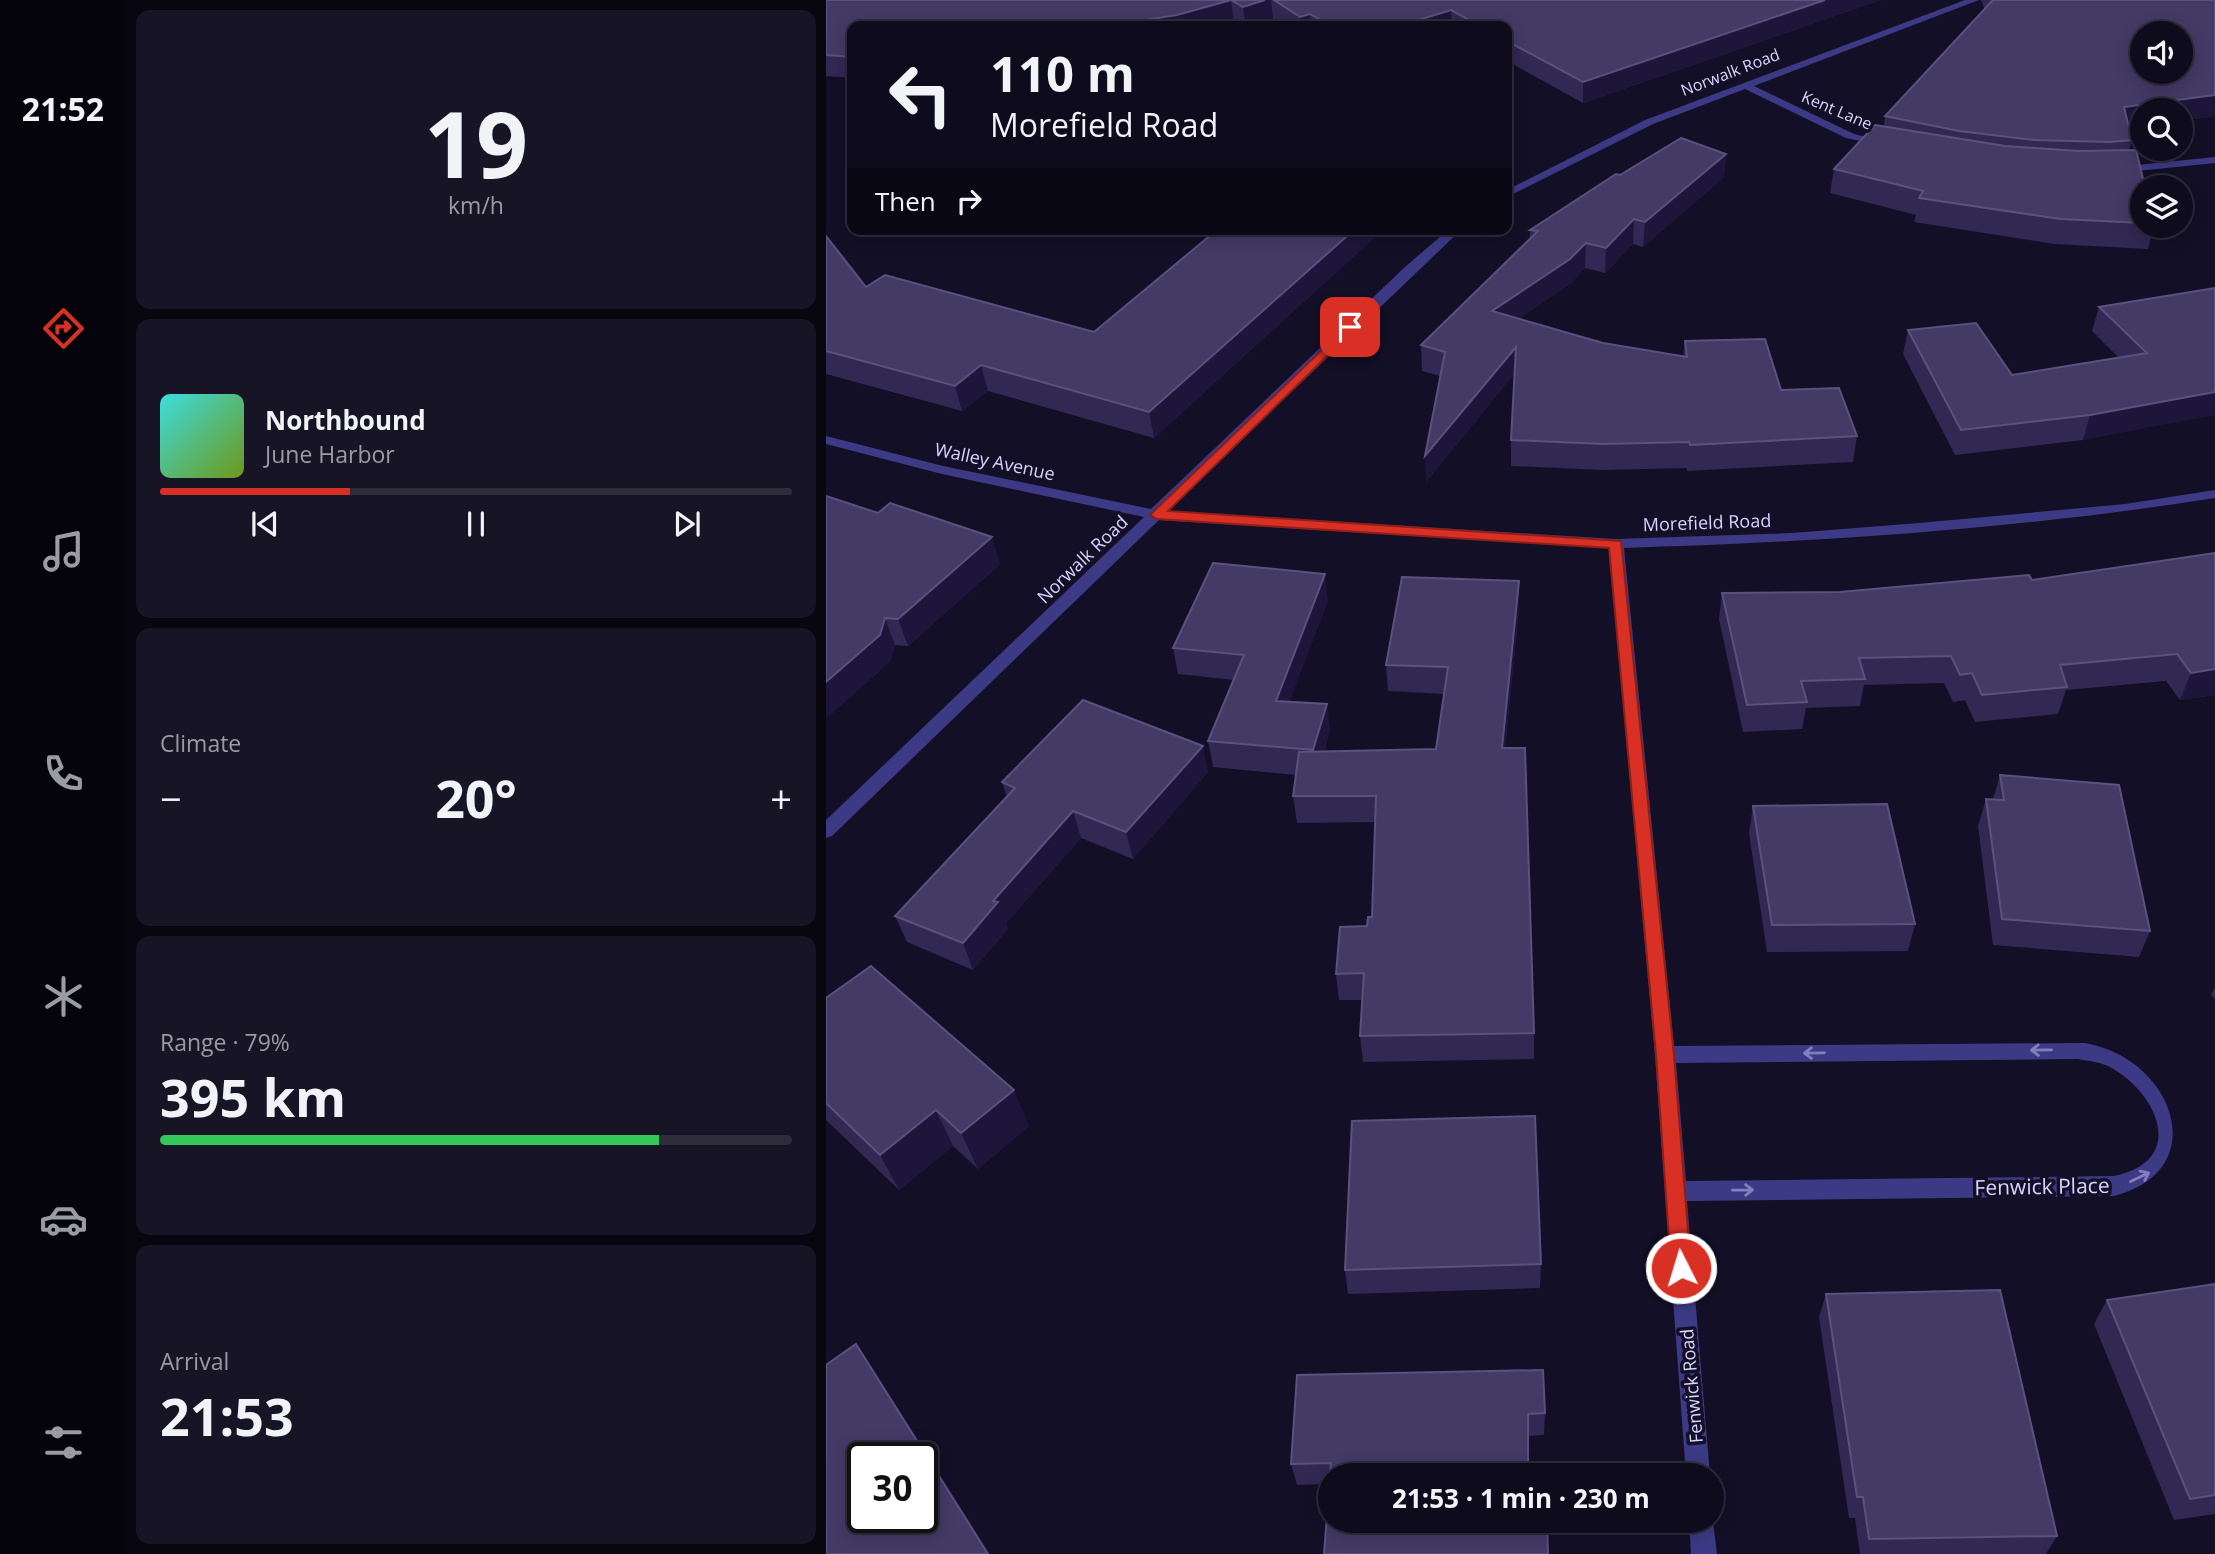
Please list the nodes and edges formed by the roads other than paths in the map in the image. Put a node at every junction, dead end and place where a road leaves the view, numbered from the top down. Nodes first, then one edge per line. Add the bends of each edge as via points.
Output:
1 (1974, 0) edge
2 (1744, 85) junction
3 (1894, 147) edge
4 (2215, 160) edge
5 (2101, 172) edge
6 (1512, 191) edge
7 (1450, 235) edge
8 (826, 440) edge
9 (2215, 494) edge
10 (1157, 515) junction
11 (1616, 544) junction
12 (826, 831) edge
13 (1665, 1055) junction
14 (1675, 1191) junction
15 (1697, 1463) edge
16 (1703, 1533) edge
17 (1704, 1554) edge

1 - 2 street, Norwalk Road
2 - 3 street, Kent Lane via 1850,136
2 - 6 street, Norwalk Road via 1649,122
4 - 5 street
7 - 10 street, Norwalk Road
8 - 10 street, Walley Avenue via 942,470
9 - 11 street, Morefield Road via 2125,508 1919,528
10 - 11 street, Morefield Road
10 - 12 street, Norwalk Road
11 - 13 street, Fenwick Road
13 - 14 street, Fenwick Road
14 -> 13 street, Fenwick Place via 2114,1186 2137,1181 2155,1170 2166,1154 2170,1135 2156,1095 2140,1077 2096,1053
14 - 15 street, Fenwick Road
16 - 17 street

